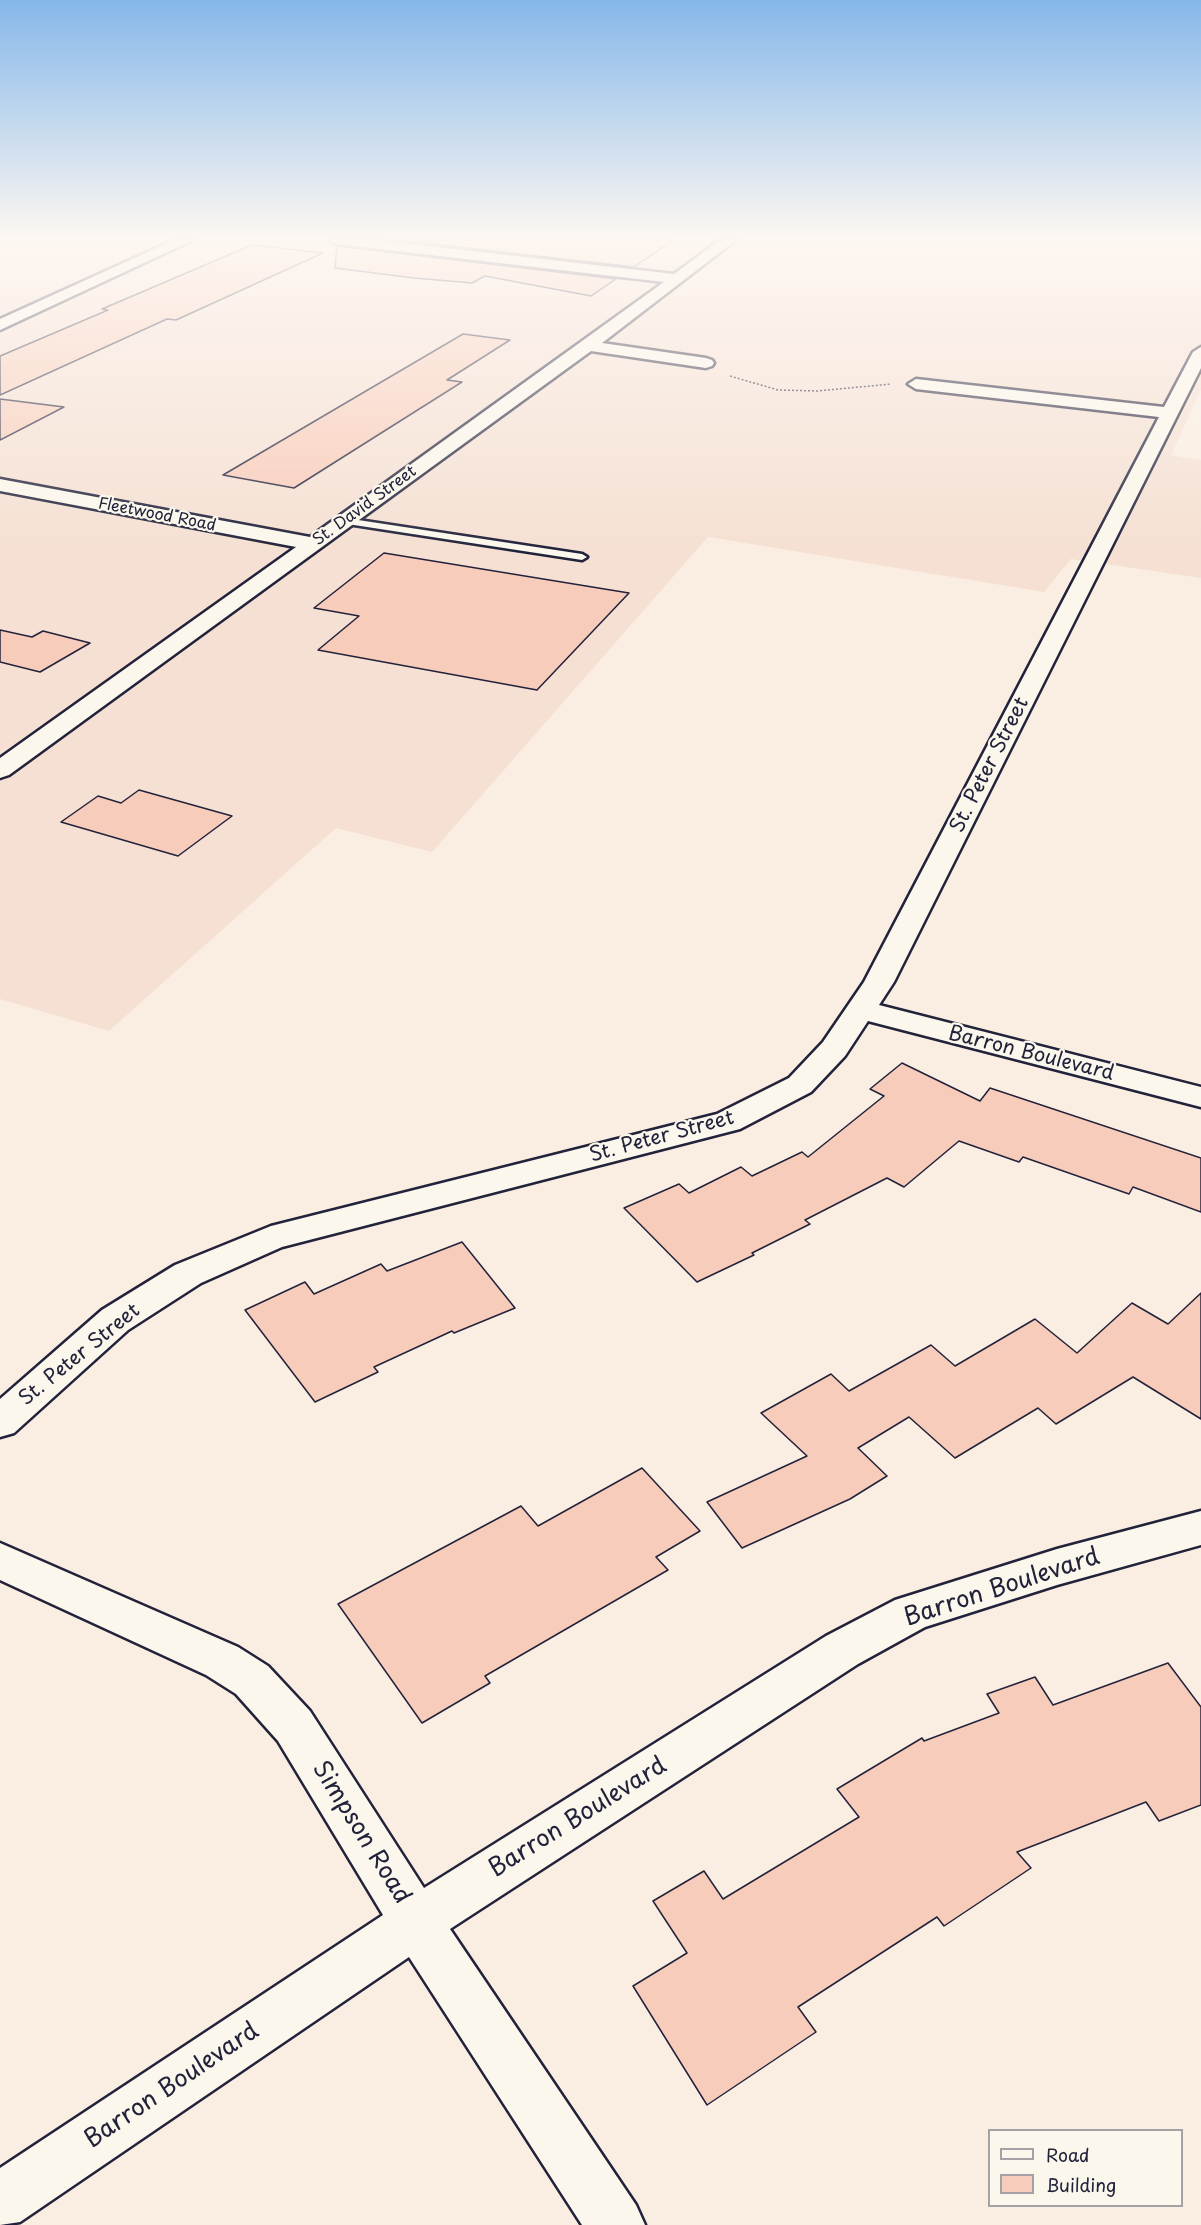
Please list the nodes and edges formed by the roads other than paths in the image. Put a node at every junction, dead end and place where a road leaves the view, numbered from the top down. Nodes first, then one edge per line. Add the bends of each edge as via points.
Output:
1 (588, 345) joint
2 (1201, 352) edge
3 (706, 363) road end
4 (916, 384) road end
5 (1170, 413) junction
6 (0, 485) edge
7 (345, 521) junction
8 (313, 544) junction
9 (582, 557) dead end
10 (0, 770) edge
11 (861, 1010) junction
12 (1201, 1097) edge
13 (0, 1422) edge
14 (1201, 1528) edge
15 (0, 1561) edge
16 (416, 1922) junction
17 (0, 2202) edge
18 (616, 2225) edge

1 - 3 street
1 - 7 street, St. David Street
2 - 5 street, St. Peter Street
4 - 5 street
5 - 11 street, St. Peter Street via 879,982
6 - 8 street, Fleetwood Road
7 - 8 street, St. David Street
7 - 9 lane
8 - 10 street, St. David Street
11 - 12 street, Barron Boulevard
11 - 13 street, St. Peter Street via 834,1049 800,1085 728,1122 271,1238 188,1274 115,1320
14 - 16 street, Barron Boulevard via 911,1613 842,1650
15 - 16 street, Simpson Road via 222,1661 252,1680 294,1726
16 - 17 street, Barron Boulevard
16 - 18 street, Simpson Road

